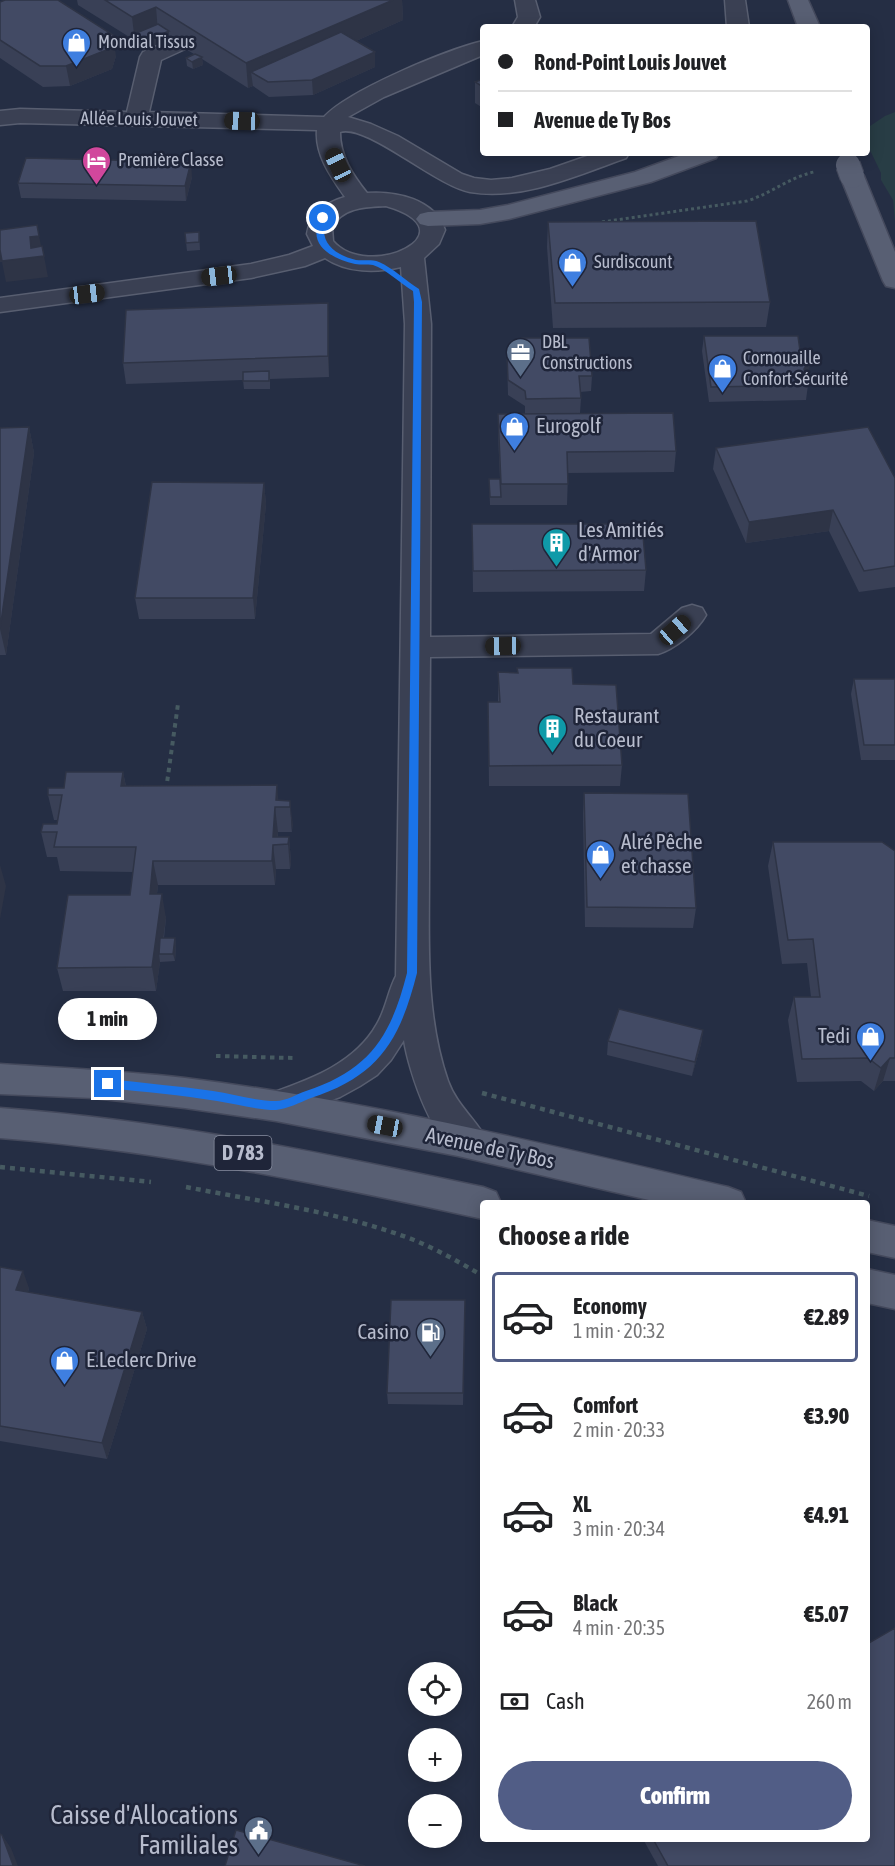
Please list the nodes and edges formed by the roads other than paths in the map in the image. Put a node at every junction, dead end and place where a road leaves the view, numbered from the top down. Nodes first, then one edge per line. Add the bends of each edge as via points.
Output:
1 (525, 0) edge
2 (797, 0) edge
3 (814, 0) edge
4 (735, 3) edge
5 (525, 24) edge
6 (738, 24) edge
7 (793, 24) edge
8 (808, 24) edge
9 (817, 24) edge
10 (177, 44) edge
11 (480, 48) edge
12 (10, 111) edge
13 (137, 118) junction
14 (331, 122) junction
15 (608, 156) edge
16 (700, 156) edge
17 (848, 165) edge
18 (360, 200) junction
19 (428, 219) junction
20 (327, 249) junction
21 (412, 256) junction
22 (376, 264) junction
23 (895, 281) edge
24 (416, 290) junction
25 (0, 306) edge
26 (692, 615) dead end
27 (415, 647) junction
28 (412, 973) junction
29 (0, 1079) edge
30 (278, 1105) junction
31 (0, 1123) edge
32 (470, 1142) junction
33 (715, 1200) edge
34 (480, 1202) edge
35 (870, 1237) edge
36 (895, 1242) edge
37 (870, 1287) edge
38 (895, 1292) edge

1 - 5 street via 529,17
2 - 7 main road
2 - 8 main road
3 - 9 main road
4 - 6 street
10 - 13 street via 151,57
11 - 14 street via 355,103
12 - 13 street, Allée Louis Jouvet
13 - 14 street, Allée Louis Jouvet
14 - 15 street, Allée Louis Jouvet via 375,131 454,179 480,188 509,186
14 - 18 street via 330,148
16 - 19 main road via 643,177 509,212
17 - 23 main road
18 - 19 street via 404,203 419,209
18 - 20 street via 334,209 323,218 320,239
19 - 21 street via 431,236
20 - 22 street via 349,260
20 - 25 street via 251,271
21 - 22 street
21 - 24 street
22 - 24 street
24 - 27 street
26 - 27 street via 658,644
27 - 28 street
28 - 30 street via 403,1009 370,1062 318,1092
28 - 32 street via 427,1068 446,1115
29 - 30 main road, Avenue de Ty Bos / D 783 via 177,1090
30 - 32 main road, Avenue de Ty Bos / D 783
31 - 34 main road, D 783 via 160,1139 276,1158
32 - 33 main road, Avenue de Ty Bos / D 783
35 - 36 main road
37 - 38 main road

